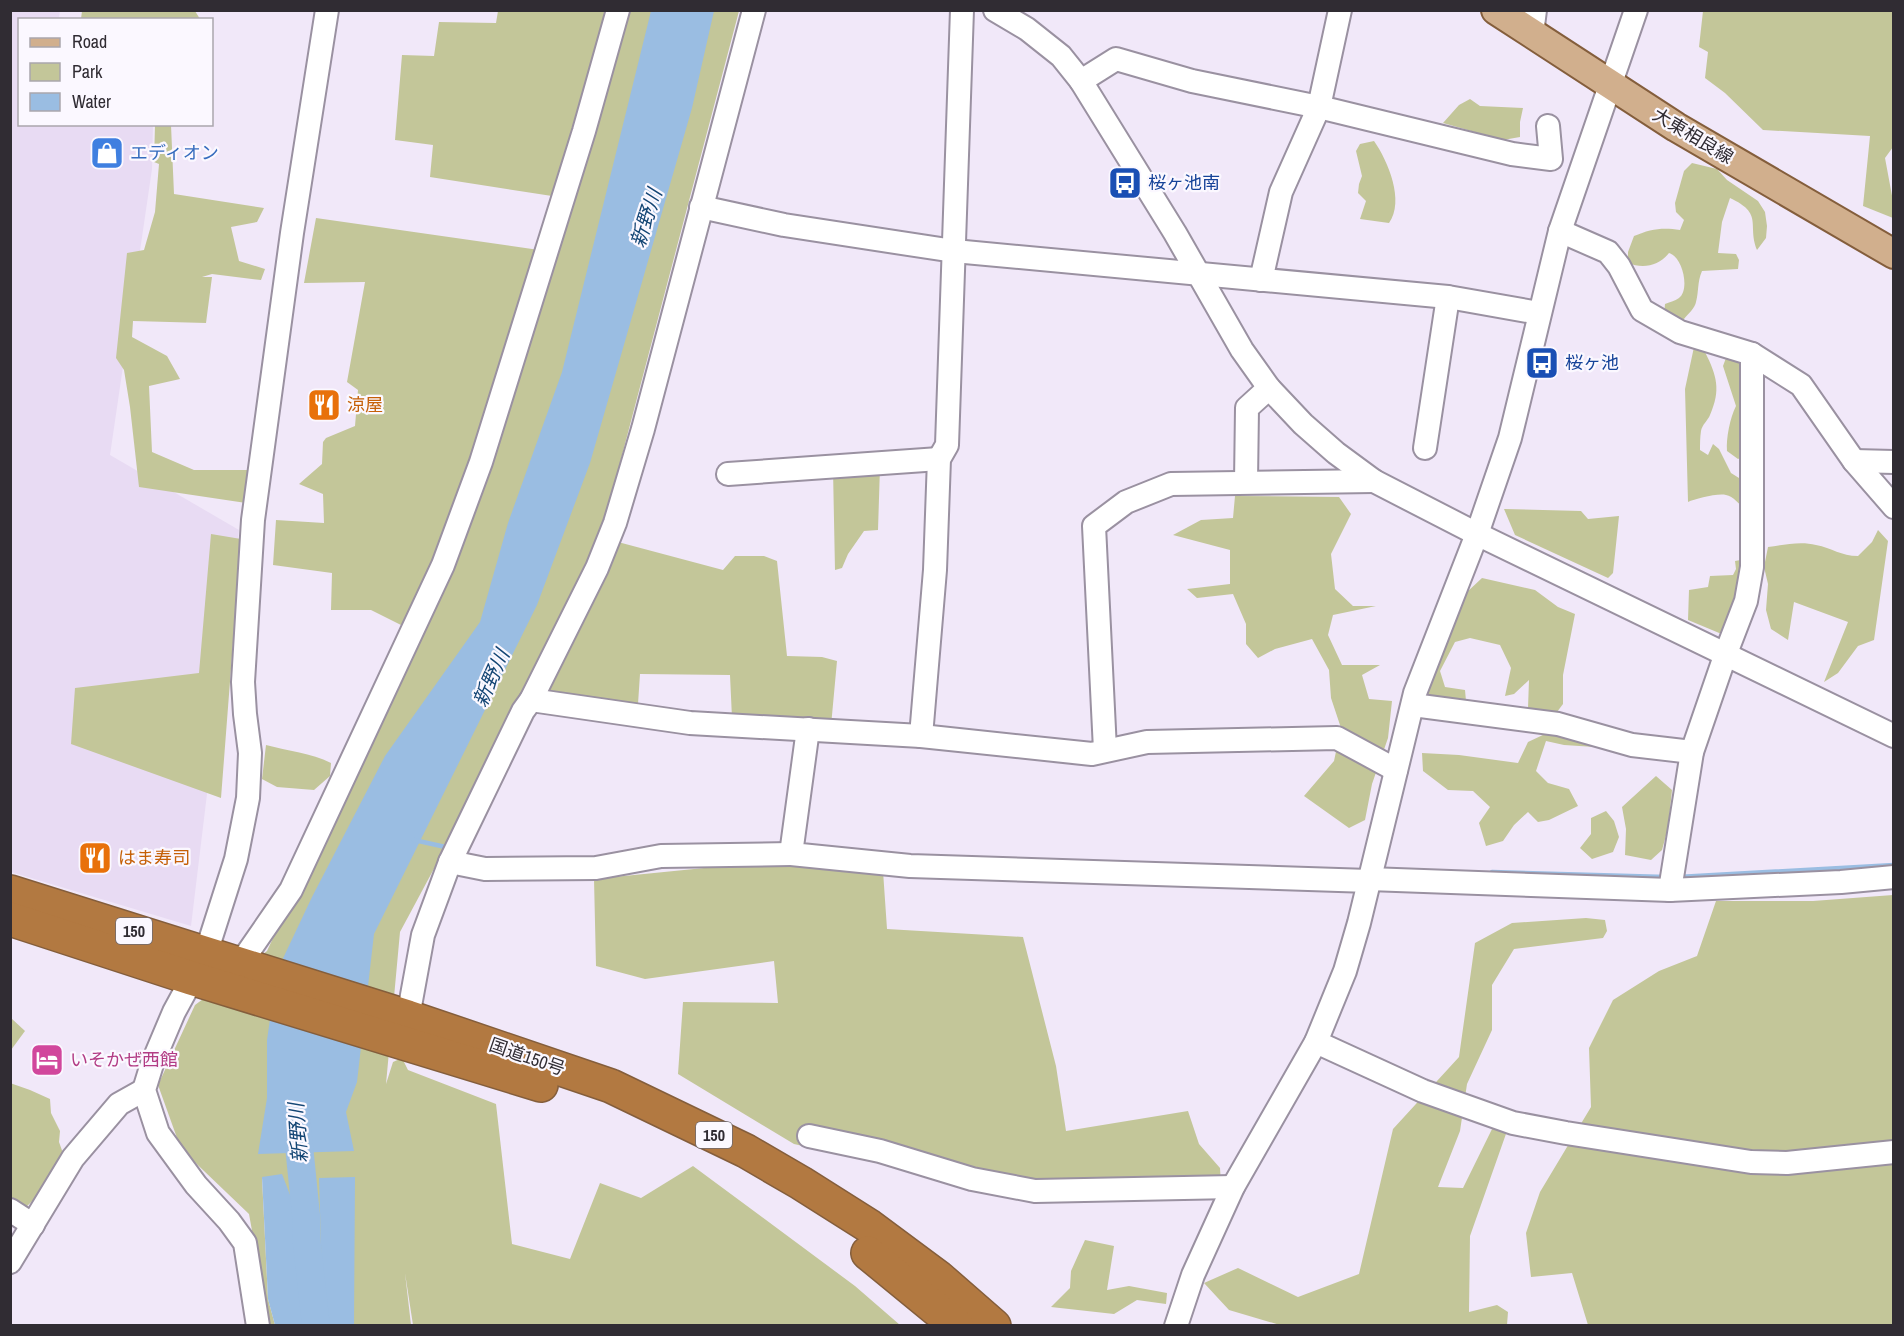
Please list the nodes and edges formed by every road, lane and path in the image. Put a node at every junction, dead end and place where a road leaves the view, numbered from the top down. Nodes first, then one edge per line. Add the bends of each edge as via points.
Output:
1 (327, 10) edge
2 (618, 10) edge
3 (754, 10) edge
4 (962, 10) edge
5 (995, 10) edge
6 (1340, 10) edge
7 (1496, 10) edge
8 (1636, 10) edge
9 (1534, 22) edge
10 (1080, 81) junction
11 (1611, 86) junction
12 (1319, 107) junction
13 (1548, 126) dead end
14 (701, 207) junction
15 (1560, 231) junction
16 (954, 251) junction
17 (1893, 254) edge
18 (1198, 274) junction
19 (1261, 280) junction
20 (1448, 297) junction
21 (1539, 313) junction
22 (1752, 354) junction
23 (1269, 388) junction
24 (1425, 448) dead end
25 (939, 459) junction
26 (1854, 461) junction
27 (1893, 462) edge
28 (728, 474) dead end
29 (1374, 481) junction
30 (1246, 482) junction
31 (1893, 507) edge
32 (1478, 534) junction
33 (1726, 653) junction
34 (531, 700) junction
35 (1413, 705) junction
36 (808, 729) junction
37 (921, 736) junction
38 (1893, 736) edge
39 (1105, 750) junction
40 (1692, 752) junction
41 (1396, 770) junction
42 (790, 854) junction
43 (450, 862) junction
44 (1893, 877) edge
45 (1369, 880) junction
46 (1670, 890) junction
47 (10, 892) edge
48 (10, 919) edge
49 (198, 966) junction
50 (248, 976) junction
51 (398, 1023) junction
52 (1316, 1042) junction
53 (144, 1090) junction
54 (809, 1136) dead end
55 (1893, 1152) edge
56 (1233, 1187) junction
57 (10, 1210) edge
58 (33, 1225) junction
59 (10, 1262) edge
60 (258, 1326) edge
61 (957, 1326) edge
62 (994, 1326) edge
63 (1176, 1326) edge

1 - 49 street via 253,520 243,682 250,753 248,798 236,859
2 - 50 street via 481,462 443,565
3 - 14 street
4 - 16 street
5 - 10 street via 1061,56
6 - 12 street
7 - 9 main road, 大東相良線
8 - 11 street
9 - 11 main road, 大東相良線
10 - 12 street via 1116,59 1192,81
10 - 18 street
11 - 15 street
11 - 17 main road, 大東相良線
12 - 13 street via 1512,154 1551,159
12 - 19 street via 1281,192
14 - 16 street via 784,225
14 - 34 street via 615,523 597,568
15 - 21 street
15 - 22 street via 1608,252 1642,310 1680,332
16 - 18 street
16 - 25 street via 947,446
18 - 19 street
18 - 23 street
19 - 20 street
20 - 21 street
20 - 24 street
21 - 32 street via 1509,438
22 - 26 street via 1801,385
22 - 33 street via 1752,567 1746,601
23 - 29 street via 1327,446
23 - 30 street via 1247,408
25 - 28 street
25 - 37 street via 935,570
26 - 27 street
26 - 31 street
29 - 30 street
29 - 32 street
30 - 39 street via 1171,484 1126,502 1094,526
32 - 33 street
32 - 35 street
33 - 38 street
33 - 40 street
34 - 36 street via 690,723
34 - 43 street
35 - 40 street via 1558,724 1632,746
35 - 41 street
36 - 37 street
36 - 42 street
37 - 39 street via 1092,754
39 - 41 street via 1147,742 1337,738
40 - 46 street
41 - 45 street
42 - 43 street via 661,856 596,868 485,868
42 - 45 street via 910,866
43 - 51 street via 423,935
44 - 46 street
45 - 46 street
45 - 52 street via 1345,970
47 - 49 highway, 国道150号 / 150
48 - 49 highway, 国道150号 / 150
49 - 50 highway, 国道150号 / 150
49 - 53 street via 152,1064
50 - 51 highway, 国道150号 / 150
51 - 61 highway, 国道150号 / 150 via 654,1128 735,1168 879,1260
51 - 62 highway, 国道150号 / 150 via 611,1086 746,1151 869,1226 939,1278
52 - 55 street via 1423,1091 1513,1123 1751,1162 1787,1164
52 - 56 street
53 - 58 street via 119,1104 73,1158
53 - 60 street via 158,1133 244,1243
54 - 56 street via 880,1151 972,1179 1035,1191
56 - 63 street via 1193,1275
57 - 58 street
58 - 59 street

